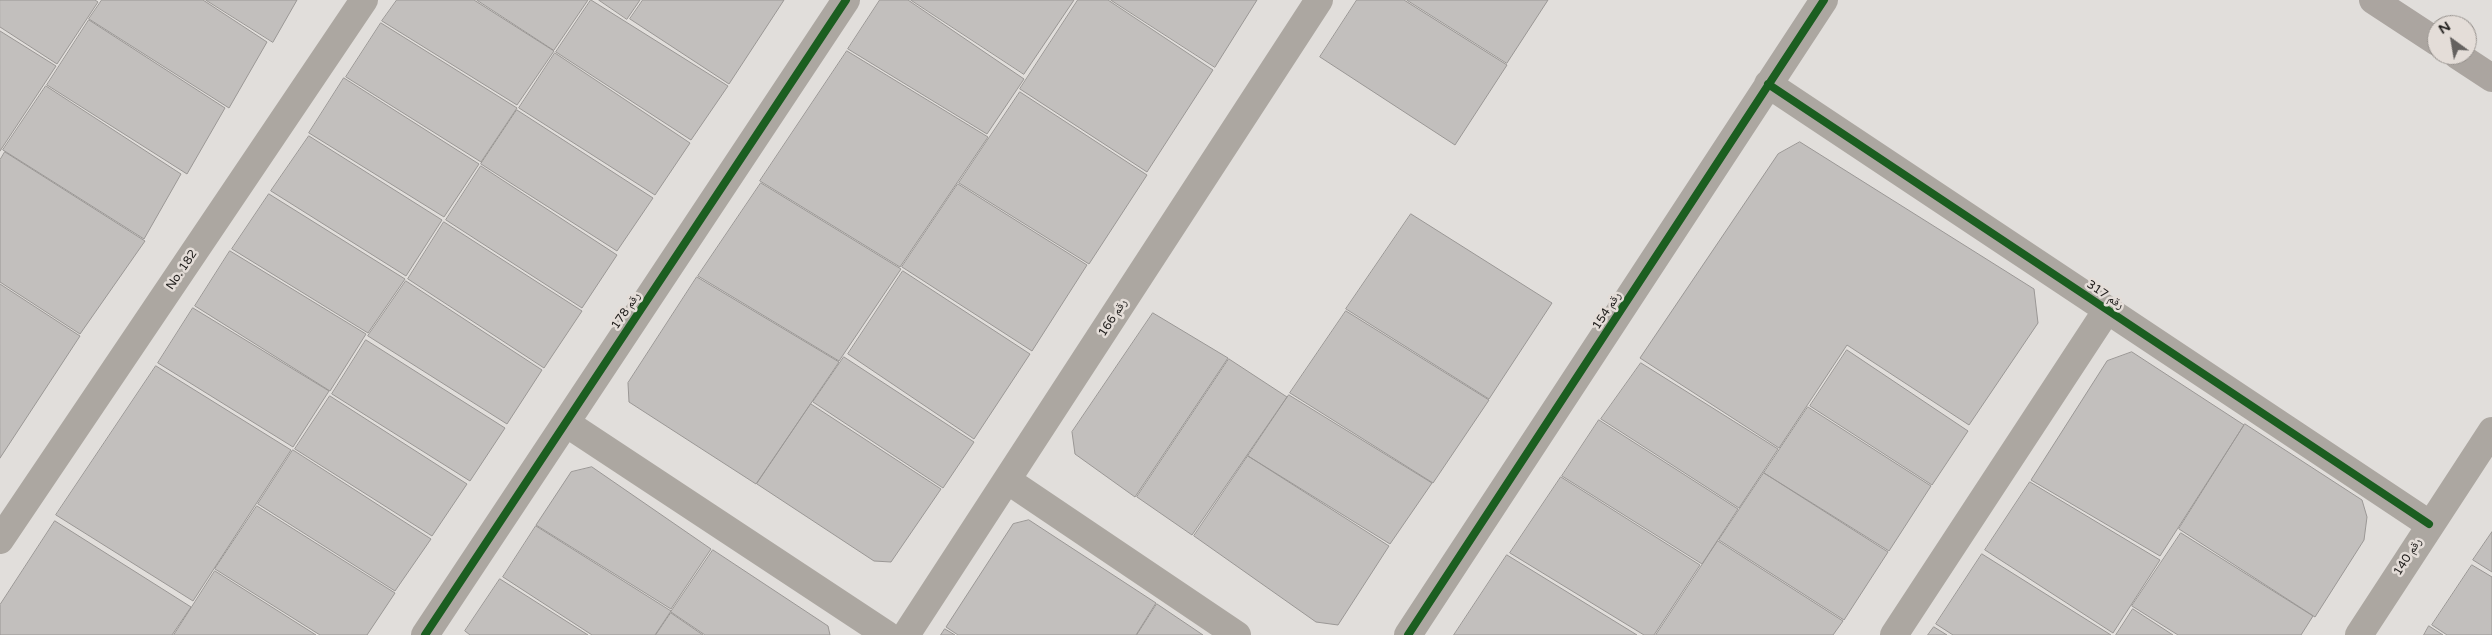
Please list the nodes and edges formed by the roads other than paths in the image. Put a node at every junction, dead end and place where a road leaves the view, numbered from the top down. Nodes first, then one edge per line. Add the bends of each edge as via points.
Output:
1 (364, 0) edge
2 (846, 0) edge
3 (1319, 0) edge
4 (1824, 0) edge
5 (2373, 0) edge
6 (2427, 35) edge
7 (2472, 65) edge
8 (2492, 78) edge
9 (1768, 84) junction
10 (2107, 310) junction
11 (566, 423) junction
12 (2492, 430) edge
13 (1007, 480) junction
14 (2429, 524) junction
15 (0, 540) edge
16 (425, 635) edge
17 (887, 635) edge
18 (906, 635) edge
19 (1237, 635) edge
20 (1408, 635) edge
21 (1894, 635) edge
22 (2359, 635) edge

1 - 15 street, No. 182
2 - 11 street, رقم 178
3 - 13 street, رقم 166
4 - 9 street, رقم 154
5 - 6 main road
7 - 8 main road
9 - 10 street, رقم 317
9 - 20 street, رقم 154
10 - 14 street, رقم 317
10 - 21 street, رقم 317
11 - 16 street, رقم 178
11 - 17 street
12 - 14 street, رقم 140
13 - 18 street, رقم 166
13 - 19 street
14 - 22 street, رقم 140

